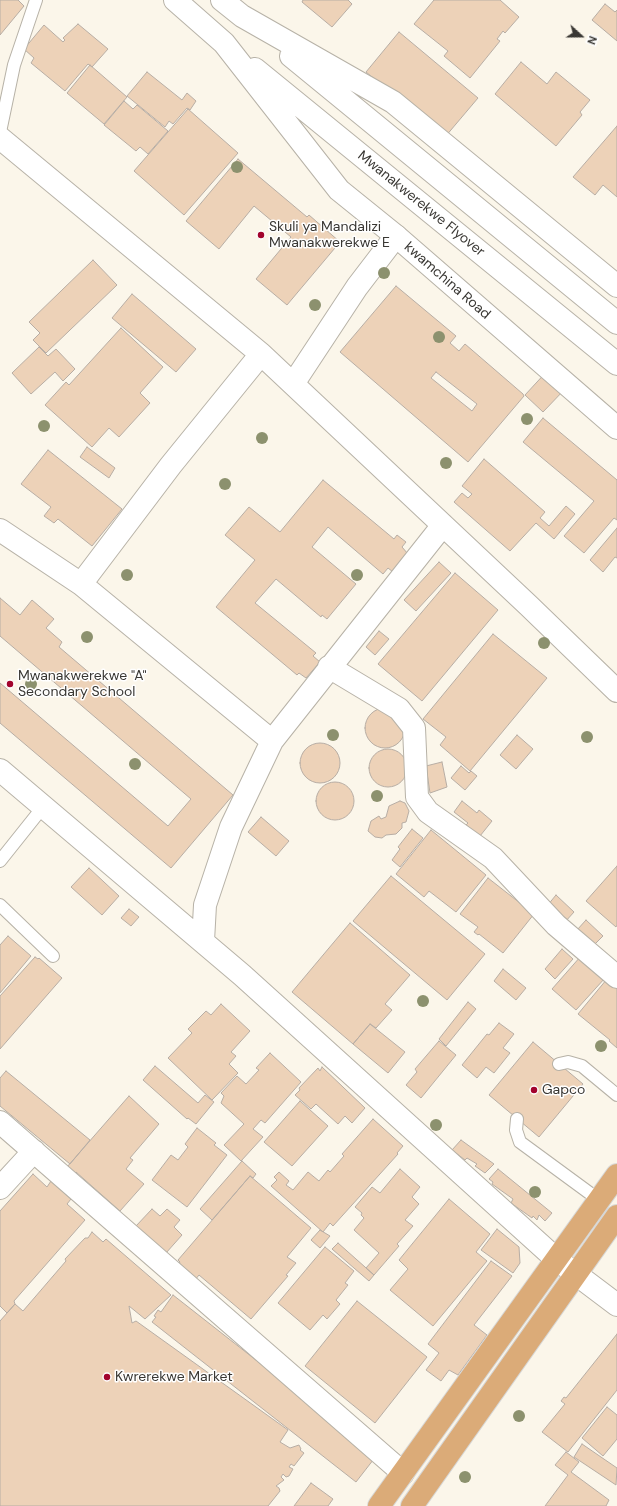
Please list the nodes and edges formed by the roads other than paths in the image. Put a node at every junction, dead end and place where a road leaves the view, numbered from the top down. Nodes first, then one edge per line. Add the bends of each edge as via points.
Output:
1 (36, 0) edge
2 (175, 0) edge
3 (222, 0) edge
4 (242, 16) junction
5 (224, 43) junction
6 (0, 132) edge
7 (0, 138) edge
8 (396, 236) junction
9 (617, 286) edge
10 (617, 323) edge
11 (261, 354) junction
12 (617, 364) edge
13 (293, 384) junction
14 (617, 428) edge
15 (443, 525) junction
16 (0, 530) edge
17 (81, 584) junction
18 (329, 667) junction
19 (617, 691) edge
20 (272, 741) junction
21 (0, 770) edge
22 (43, 807) junction
23 (0, 861) edge
24 (0, 906) edge
25 (203, 941) junction
26 (53, 956) dead end
27 (617, 977) edge
28 (559, 1064) dead end
29 (617, 1095) edge
30 (517, 1119) dead end
31 (0, 1122) edge
32 (34, 1151) junction
33 (617, 1175) edge
34 (0, 1188) edge
35 (599, 1200) junction
36 (617, 1216) edge
37 (556, 1259) junction
38 (576, 1272) junction
39 (617, 1305) edge
40 (403, 1474) junction
41 (379, 1506) edge
42 (412, 1506) edge

1 - 6 lane via 14,64
2 - 5 street, kwamchina Road
3 - 4 street
4 - 9 street via 393,102
4 - 10 street
5 - 8 street, kwamchina Road via 339,190
5 - 12 street, Mwanakwerekwe Flyover
7 - 11 street
8 - 13 street via 357,287
8 - 14 street, kwamchina Road
11 - 13 street
11 - 17 street via 171,465
13 - 15 street
15 - 18 street
15 - 19 street
16 - 17 street
17 - 20 street
18 - 20 street
18 - 27 street via 399,709 414,728 417,797 428,812 493,858 556,925
20 - 25 street via 231,827 205,905
21 - 22 street
22 - 23 lane
22 - 25 street
24 - 26 lane
25 - 37 street
28 - 29 lane via 568,1062 582,1066
30 - 35 lane via 516,1130 520,1142
31 - 32 street
32 - 34 street
32 - 40 street
33 - 35 main road
35 - 37 main road
36 - 38 main road
37 - 38 street
37 - 40 main road
38 - 39 street
38 - 42 main road
40 - 41 main road

